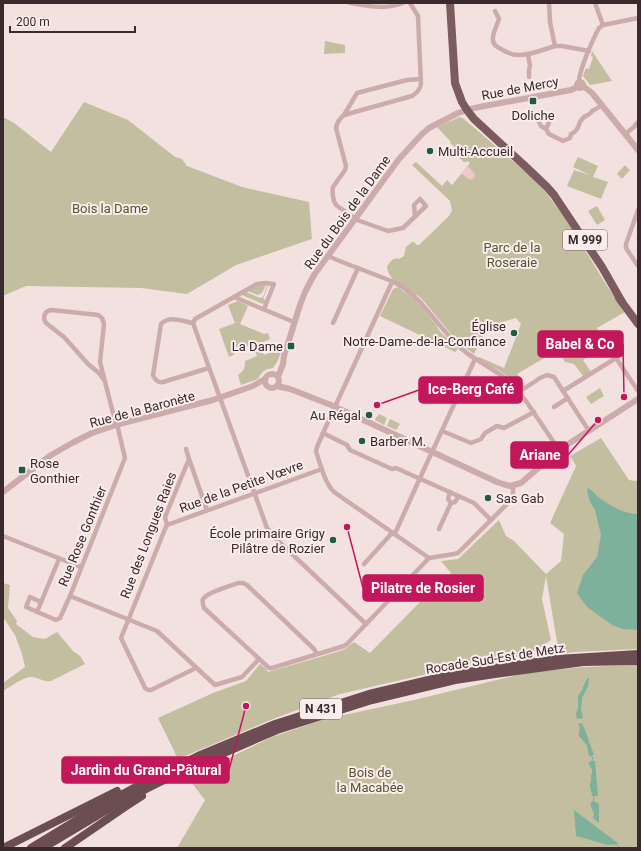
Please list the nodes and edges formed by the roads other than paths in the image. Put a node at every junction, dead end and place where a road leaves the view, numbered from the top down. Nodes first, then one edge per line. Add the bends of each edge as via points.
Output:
1 (350, 3) edge
2 (403, 3) edge
3 (410, 3) edge
4 (450, 3) edge
5 (549, 3) edge
6 (595, 3) edge
7 (495, 11) dead end
8 (638, 18) edge
9 (603, 25) junction
10 (555, 46) junction
11 (589, 51) junction
12 (528, 54) junction
13 (529, 77) dead end
14 (421, 79) junction
15 (580, 85) junction
16 (602, 105) junction
17 (467, 110) junction
18 (344, 115) junction
19 (638, 122) edge
20 (546, 129) dead end
21 (625, 134) junction
22 (638, 150) edge
23 (638, 210) edge
24 (415, 216) dead end
25 (355, 218) junction
26 (328, 256) junction
27 (638, 266) edge
28 (358, 268) junction
29 (392, 282) junction
30 (234, 297) junction
31 (264, 309) junction
32 (294, 322) junction
33 (193, 323) junction
34 (332, 324) dead end
35 (638, 324) edge
36 (613, 340) dead end
37 (616, 358) junction
38 (475, 359) junction
39 (209, 368) junction
40 (265, 379) junction
41 (277, 379) junction
42 (104, 380) junction
43 (253, 386) junction
44 (267, 386) junction
45 (563, 391) junction
46 (638, 391) edge
47 (519, 392) junction
48 (220, 398) junction
49 (568, 398) junction
50 (638, 399) edge
51 (335, 407) junction
52 (554, 407) dead end
53 (534, 412) junction
54 (117, 425) junction
55 (442, 431) junction
56 (589, 431) junction
57 (323, 433) junction
58 (186, 449) dead end
59 (559, 450) junction
60 (432, 452) junction
61 (189, 459) junction
62 (322, 469) junction
63 (420, 478) junction
64 (513, 486) junction
65 (3, 492) edge
66 (450, 492) junction
67 (254, 493) junction
68 (459, 496) junction
69 (451, 503) junction
70 (207, 510) junction
71 (491, 520) junction
72 (167, 525) junction
73 (439, 529) dead end
74 (393, 534) junction
75 (3, 536) edge
76 (429, 558) junction
77 (59, 559) junction
78 (364, 564) dead end
79 (80, 567) junction
80 (70, 596) junction
81 (41, 602) junction
82 (36, 612) junction
83 (128, 619) junction
84 (366, 624) junction
85 (317, 654) junction
86 (638, 654) edge
87 (259, 659) junction
88 (638, 661) edge
89 (196, 668) junction
90 (198, 756) junction
91 (192, 767) junction
92 (3, 848) edge
93 (31, 848) edge
94 (44, 848) edge
95 (65, 848) edge

1 - 2 street via 374,7
3 - 14 street via 418,16
4 - 17 main road, M 999 via 455,83
5 - 10 street
6 - 9 street
7 - 12 street via 499,20 493,37 494,45 512,54
8 - 9 street
9 - 11 street via 598,30
10 - 11 street
10 - 12 street
11 - 15 street via 579,78
12 - 13 street
14 - 18 street via 407,80 357,93
14 - 18 street via 422,84 418,92 412,96
15 - 16 street via 592,93
15 - 17 street, Rue de Mercy via 571,90
16 - 20 street via 582,118 576,132 565,141 549,134
16 - 21 street
17 - 25 street, Rue du Bois de la Dame via 422,134 399,159
17 - 35 main road, M 999 via 482,128 554,195
18 - 25 street via 336,128 346,166 332,190 336,205
19 - 21 street
21 - 22 street
23 - 27 street via 626,248
24 - 25 street via 402,228 388,231
25 - 26 street, Rue du Bois de la Dame
26 - 28 street
26 - 32 street, Rue du Bois de la Dame via 305,292
28 - 29 street
28 - 34 street
29 - 38 street via 419,301 455,343
29 - 51 street
30 - 31 street
30 - 31 street via 260,283 274,284
30 - 33 street via 195,319
31 - 32 street
32 - 41 street, Rue du Bois de la Dame
33 - 39 street
33 - 39 street via 170,319 161,324 154,377 157,381 163,382
36 - 37 street via 619,349
37 - 45 street
37 - 46 street
38 - 47 street via 503,377
38 - 55 street
39 - 48 street
40 - 41 street, Rue de la Baronète via 269,374
40 - 43 street, Rue de la Baronète
40 - 44 street
41 - 44 street, Rue de la Baronète via 271,388
41 - 51 street, Rue de la Baronète via 290,389
42 - 42 street, Rue Rose Gonthier via 100,362 104,326 102,318 98,315 52,310 45,313 46,323 64,337
42 - 54 street, Rue Rose Gonthier
43 - 44 street, Rue de la Baronète
43 - 48 street, Rue de la Baronète
45 - 47 street via 554,378 547,375
45 - 49 street
47 - 53 street
48 - 54 street, Rue de la Baronète
48 - 67 street
49 - 52 street
49 - 56 street
50 - 56 street
51 - 57 street
51 - 60 street, Rue de la Baronète
53 - 55 street via 504,428 497,426 471,444
53 - 59 street
54 - 65 street, Rue de la Baronète via 92,433 62,448
54 - 79 street, Rue Rose Gonthier via 125,458
55 - 60 street
56 - 59 street
57 - 62 street via 316,448
57 - 63 street via 347,445 350,450 392,469 396,468
58 - 61 street, Rue des Longues Raies
59 - 64 street via 525,480
60 - 63 street
60 - 64 street, Rue de la Baronète via 503,484
61 - 70 street, Rue des Longues Raies
61 - 72 street, Rue des Longues Raies via 165,517
62 - 67 street, Rue de la Petite Vœvre
62 - 74 street via 334,492
63 - 66 street
63 - 74 street via 398,529
64 - 71 street via 513,496
66 - 68 street
66 - 69 street via 448,499
67 - 70 street, Rue de la Petite Vœvre
67 - 84 street via 269,532
68 - 69 street
68 - 71 street via 474,503
69 - 73 street
70 - 72 street, Rue de la Petite Vœvre
71 - 76 street via 458,553
72 - 83 street, Rue des Longues Raies
74 - 76 street
74 - 78 street
75 - 77 street
76 - 84 street
77 - 79 street
77 - 81 street
79 - 80 street, Rue Rose Gonthier
80 - 82 street via 59,620
80 - 83 street, Rue Rose Gonthier
81 - 82 street
81 - 82 street via 30,598 26,607
83 - 89 street, Rue Rose Gonthier via 157,632
83 - 89 street, Rue des Longues Raies via 121,638 145,688 151,690
84 - 85 street via 346,645
85 - 87 street via 272,668
85 - 87 street via 243,583 205,596 202,601 204,608
86 - 90 highway, Rocade Sud-Est de Metz / N 431 via 557,659 454,674 369,694 275,724
87 - 89 street, Rue Rose Gonthier via 242,678 215,685
88 - 91 highway, Rocade Sud-Est de Metz / N 431 via 583,662 456,680 372,700 277,730
90 - 92 highway via 161,770
90 - 93 highway, Rocade Sud-Est de Metz / N 431 via 117,797
91 - 94 highway, Rocade Sud-Est de Metz / N 431 via 115,805
91 - 95 highway via 125,806

